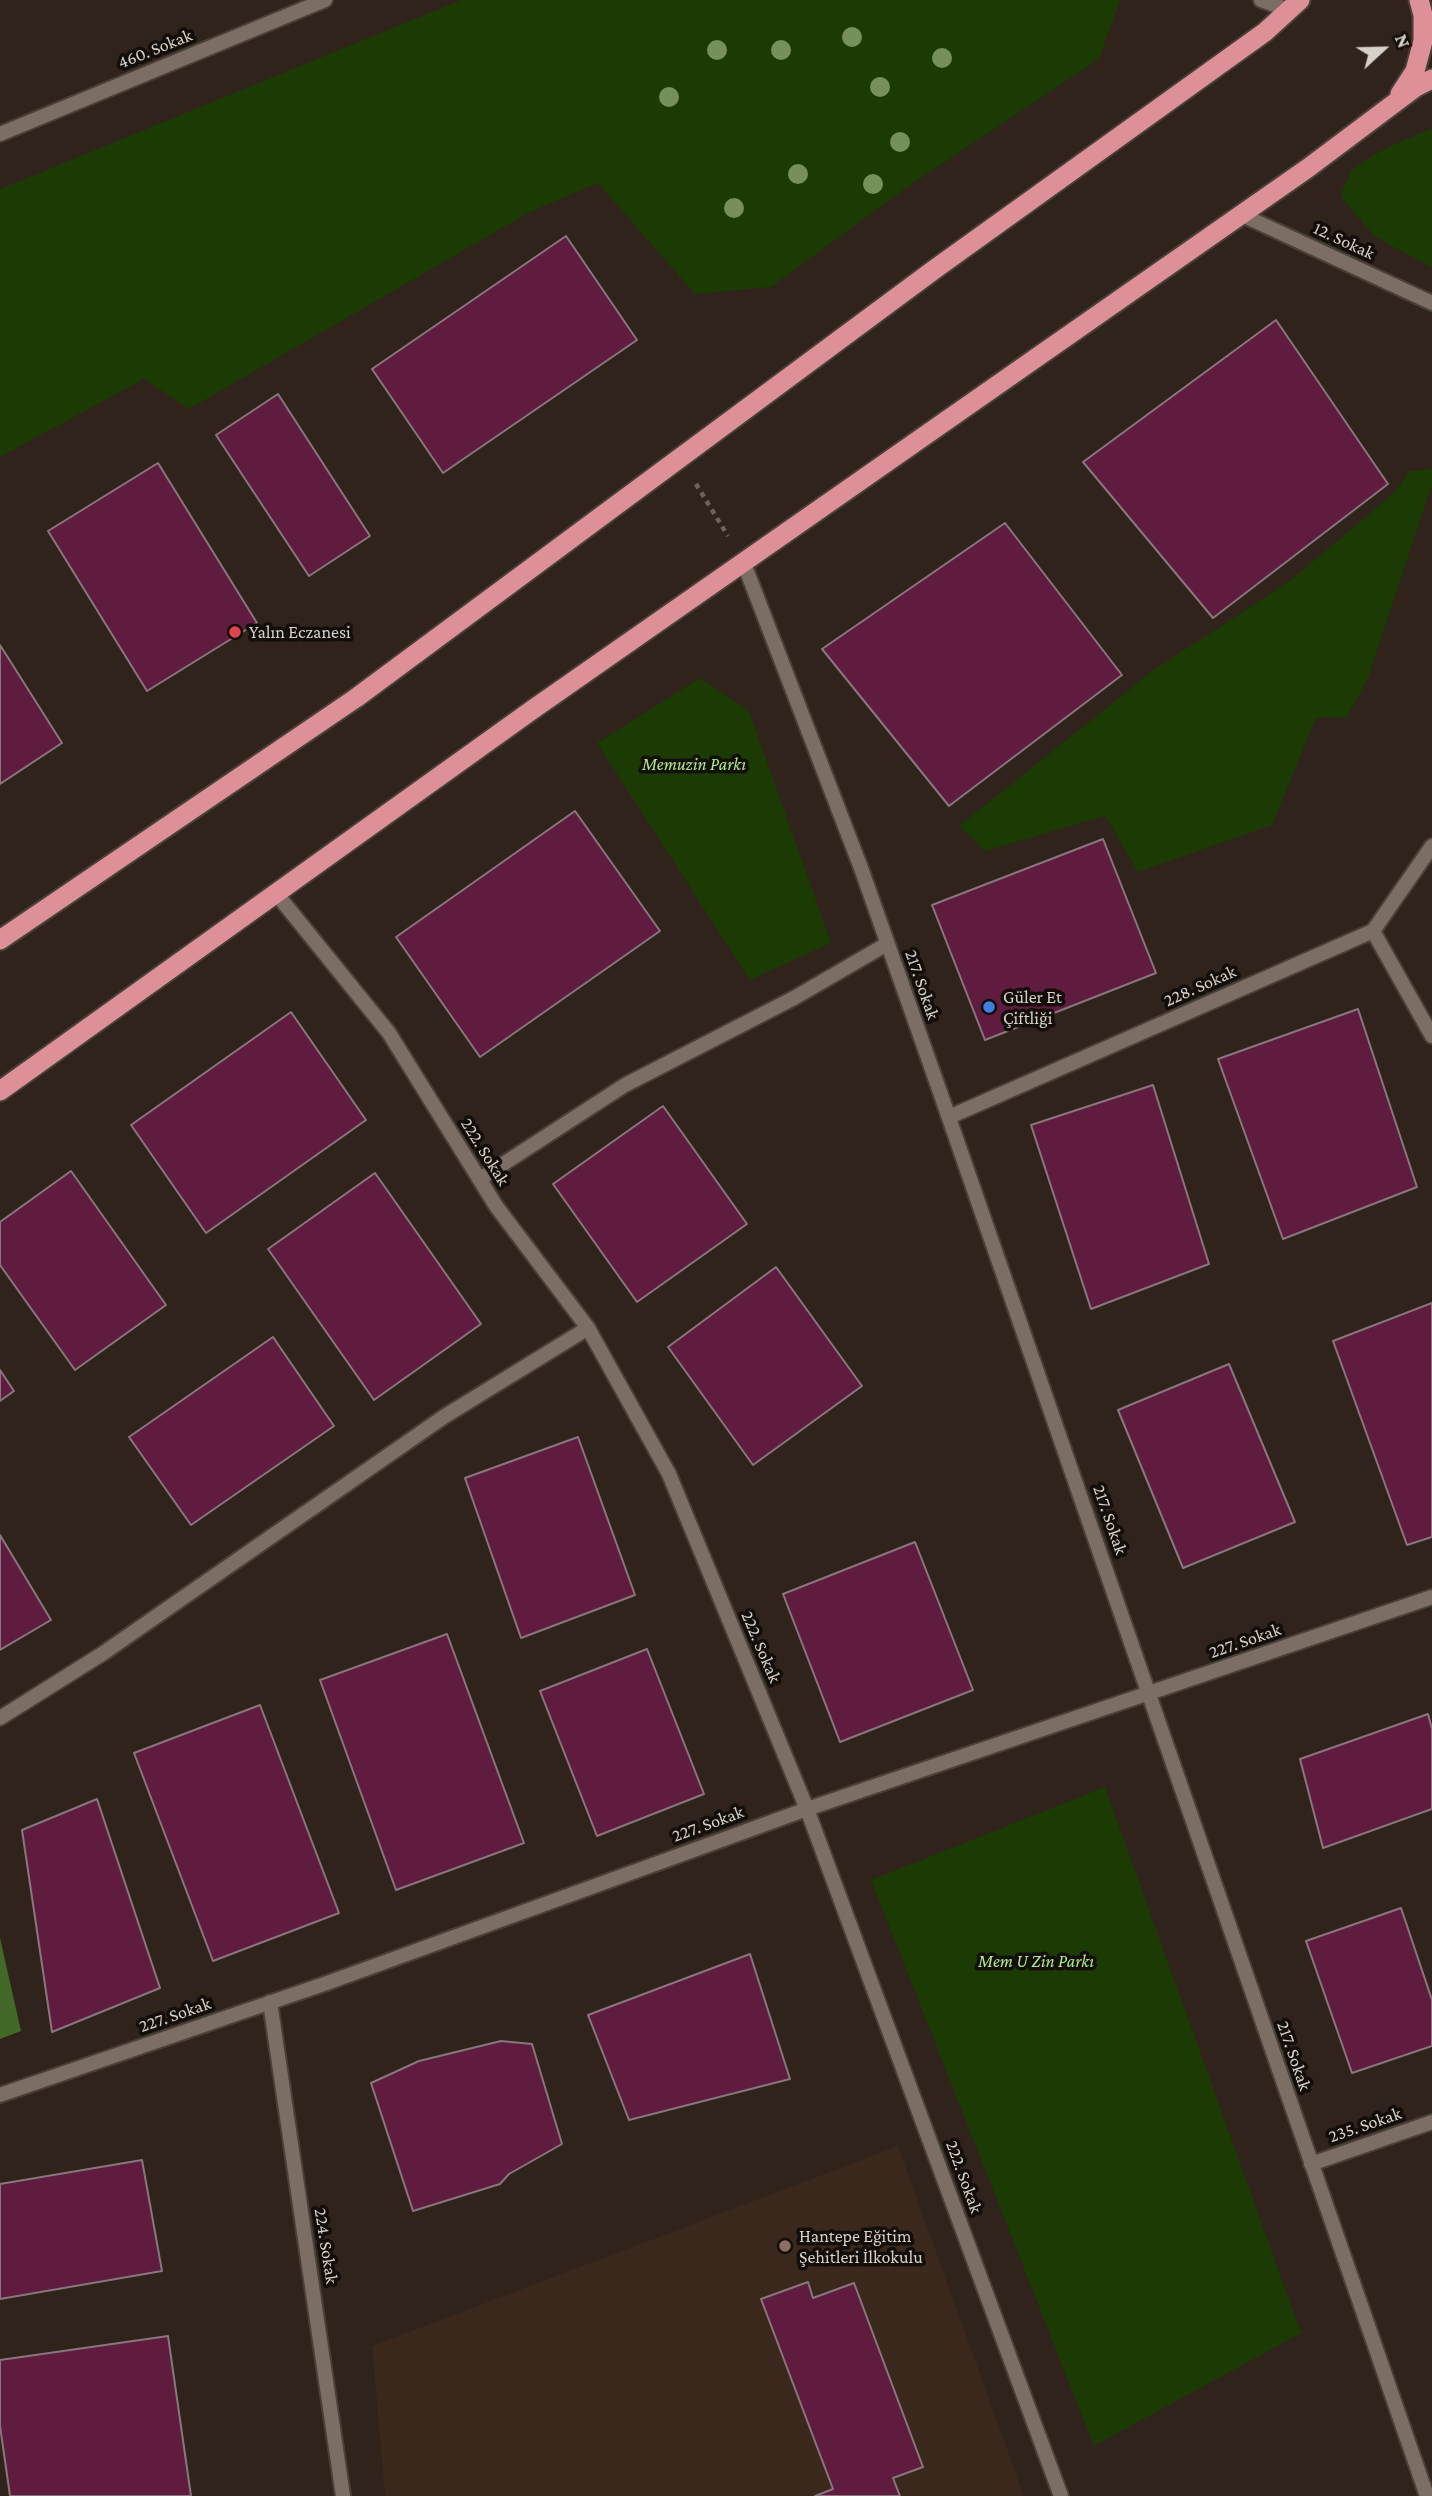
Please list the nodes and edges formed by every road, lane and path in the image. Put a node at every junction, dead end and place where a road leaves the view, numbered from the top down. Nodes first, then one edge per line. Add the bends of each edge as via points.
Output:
1 (325, 0) edge
2 (1261, 0) edge
3 (1419, 0) edge
4 (1294, 5) edge
5 (1432, 79) edge
6 (1393, 104) junction
7 (0, 134) edge
8 (1240, 214) junction
9 (1432, 303) edge
10 (680, 458) junction
11 (743, 561) junction
12 (1432, 846) edge
13 (275, 892) junction
14 (1373, 931) junction
15 (0, 940) edge
16 (887, 944) junction
17 (1432, 1036) edge
18 (0, 1091) edge
19 (949, 1117) junction
20 (480, 1179) junction
21 (588, 1328) junction
22 (1432, 1597) edge
23 (1149, 1694) junction
24 (0, 1718) edge
25 (807, 1809) junction
26 (270, 2002) junction
27 (0, 2095) edge
28 (1432, 2122) edge
29 (1311, 2164) junction
30 (344, 2496) edge
31 (1061, 2496) edge
32 (1427, 2496) edge

1 - 7 street, 460. Sokak
2 - 4 street
3 - 6 highway via 1423,41 1415,71
4 - 10 highway via 1265,32 1054,181
5 - 6 highway
6 - 8 highway
8 - 9 street, 12. Sokak
8 - 11 highway
10 - 11 path
10 - 15 highway via 356,698
11 - 13 highway
11 - 16 street, 217. Sokak
12 - 14 street
13 - 18 highway
13 - 20 street, 222. Sokak via 389,1033
14 - 17 street
14 - 19 street, 228. Sokak
16 - 19 street, 217. Sokak
16 - 20 street via 625,1085
19 - 23 street, 217. Sokak
20 - 21 street, 222. Sokak
21 - 24 street via 445,1416 103,1654
21 - 25 street, 222. Sokak via 669,1474
22 - 23 street, 227. Sokak
23 - 25 street, 227. Sokak
23 - 29 street, 217. Sokak
25 - 26 street, 227. Sokak
25 - 31 street, 222. Sokak
26 - 27 street, 227. Sokak
26 - 30 street, 224. Sokak
28 - 29 street, 235. Sokak
29 - 32 street, 217. Sokak

